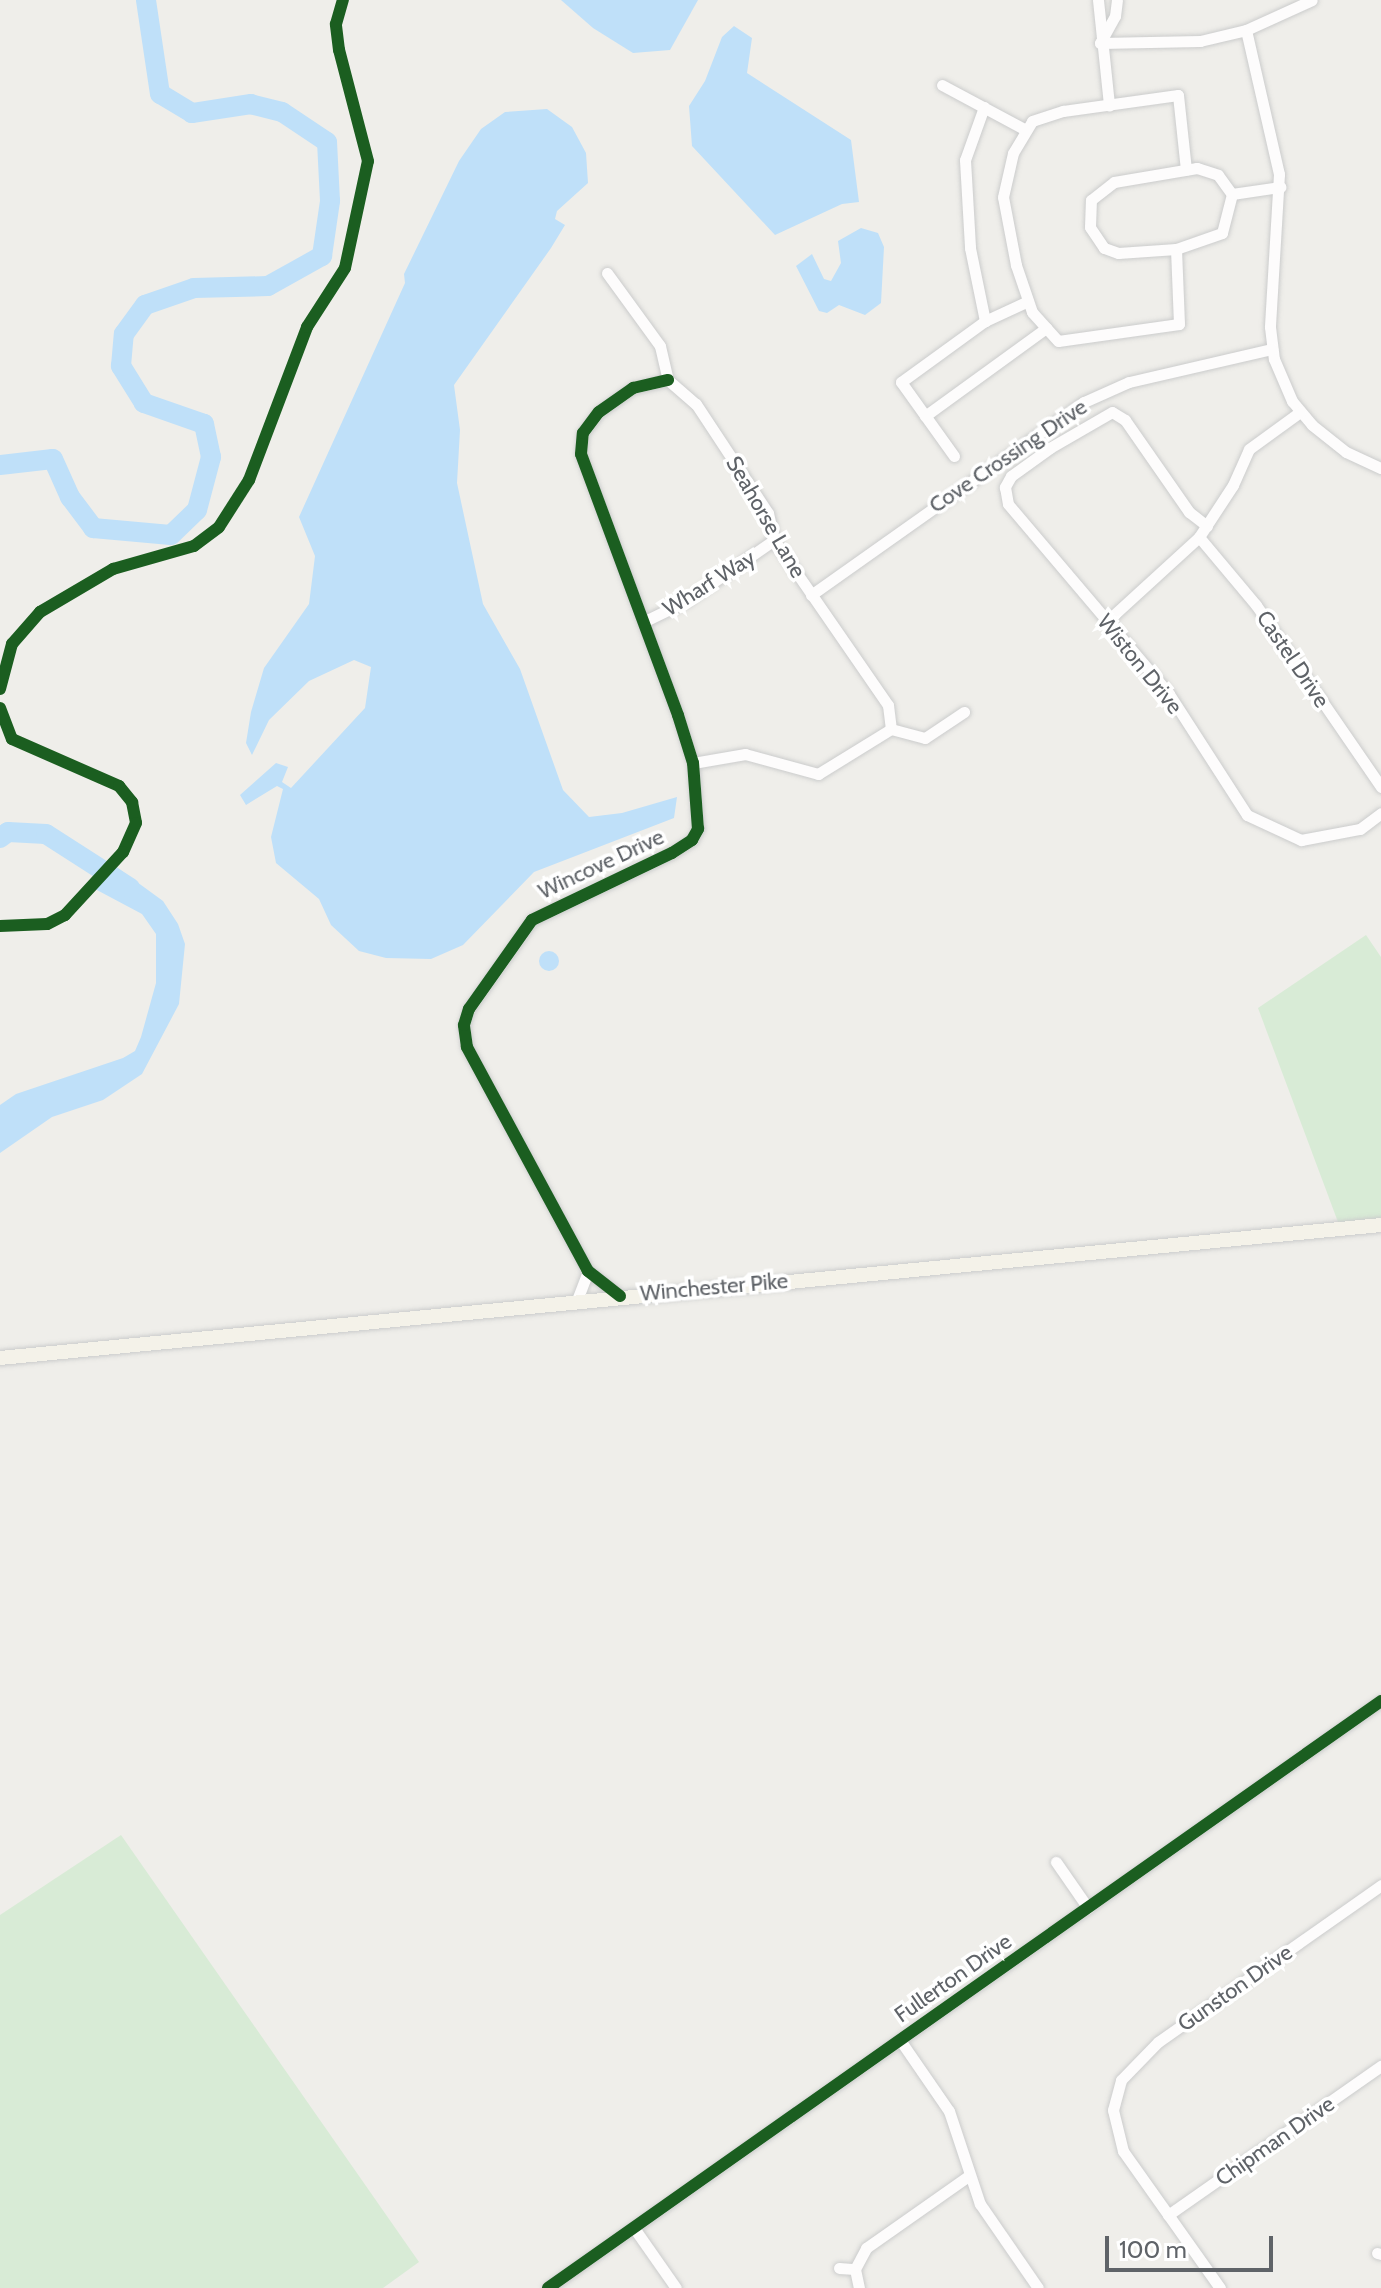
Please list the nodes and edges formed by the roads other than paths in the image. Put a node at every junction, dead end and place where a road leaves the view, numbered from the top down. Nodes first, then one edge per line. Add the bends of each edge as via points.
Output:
1 (1098, 0) edge
2 (1117, 0) edge
3 (1312, 0) edge
4 (1246, 30) junction
5 (1100, 43) junction
6 (942, 85) dead end
7 (1109, 105) junction
8 (984, 107) junction
9 (1026, 130) junction
10 (1186, 170) junction
11 (1280, 187) junction
12 (1232, 194) junction
13 (1176, 249) junction
14 (607, 273) dead end
15 (1028, 301) junction
16 (985, 321) junction
17 (1046, 328) junction
18 (1272, 349) junction
19 (668, 380) junction
20 (1300, 412) junction
21 (925, 416) junction
22 (954, 456) dead end
23 (1381, 468) edge
24 (1207, 526) junction
25 (1199, 537) junction
26 (774, 540) junction
27 (811, 595) junction
28 (643, 622) junction
29 (1106, 622) junction
30 (964, 712) dead end
31 (891, 729) junction
32 (693, 763) junction
33 (1381, 787) edge
34 (1381, 813) edge
35 (1381, 1225) edge
36 (588, 1271) junction
37 (620, 1296) junction
38 (577, 1300) junction
39 (0, 1358) edge
40 (1381, 1701) edge
41 (1056, 1862) dead end
42 (1381, 1885) edge
43 (1088, 1908) junction
44 (900, 2040) junction
45 (1381, 2066) edge
46 (967, 2177) junction
47 (1168, 2215) junction
48 (634, 2228) junction
49 (839, 2268) dead end
50 (855, 2269) junction
51 (548, 2288) edge
52 (676, 2288) edge
53 (859, 2288) edge
54 (1038, 2288) edge
55 (1220, 2288) edge

1 - 5 street
2 - 5 street via 1115,16
3 - 4 street
4 - 5 street via 1184,42
4 - 11 street
5 - 7 street
6 - 8 street
7 - 9 street via 1032,121
7 - 10 street via 1178,95
8 - 9 street
8 - 16 street via 965,160 970,248
9 - 15 street via 1013,153 1003,197
10 - 12 street via 1208,169
10 - 13 street via 1114,182 1091,200 1088,211 1090,227 1104,248 1137,255
11 - 12 street
11 - 18 street
12 - 13 street via 1222,233
13 - 17 street via 1179,324 1058,341
14 - 19 street, Seahorse Lane via 660,346
15 - 16 street
15 - 17 street
16 - 21 street via 901,382
17 - 21 street
18 - 20 street
18 - 27 street, Cove Crossing Drive via 1129,382 1084,402
19 - 26 street, Seahorse Lane via 706,417 768,513
19 - 28 street, Wincove Drive via 633,388 606,406 588,425 581,447
20 - 23 street via 1335,445
20 - 24 street via 1249,449
21 - 22 street
24 - 25 street
24 - 29 street, Wiston Drive via 1189,512 1117,413 1097,416 1007,480 1006,499
25 - 29 street
25 - 33 street, Castel Drive via 1256,605
26 - 27 street, Seahorse Lane
26 - 28 street, Wharf Way via 686,601
27 - 31 street, Seahorse Lane via 888,705
28 - 32 street, Wincove Drive
29 - 34 street, Wiston Drive via 1169,694 1247,815 1301,840 1347,834
30 - 31 street via 925,738
31 - 32 street via 818,774 745,754
32 - 36 street, Wincove Drive via 698,829 692,840 532,920 466,1017 467,1047
35 - 37 main road, Winchester Pike
36 - 37 street, Wincove Drive
36 - 38 street
37 - 38 main road, Winchester Pike
38 - 39 main road, Winchester Pike
40 - 43 street, Fullerton Drive
41 - 43 street
42 - 47 street, Gunston Drive via 1141,2055 1121,2080 1113,2110 1123,2151
43 - 44 street, Fullerton Drive
44 - 46 street via 944,2100
44 - 48 street, Fullerton Drive
45 - 47 street, Chipman Drive
46 - 50 street via 866,2248
46 - 54 street
47 - 55 street
48 - 51 street, Fullerton Drive
48 - 52 street
49 - 50 street
50 - 53 street

